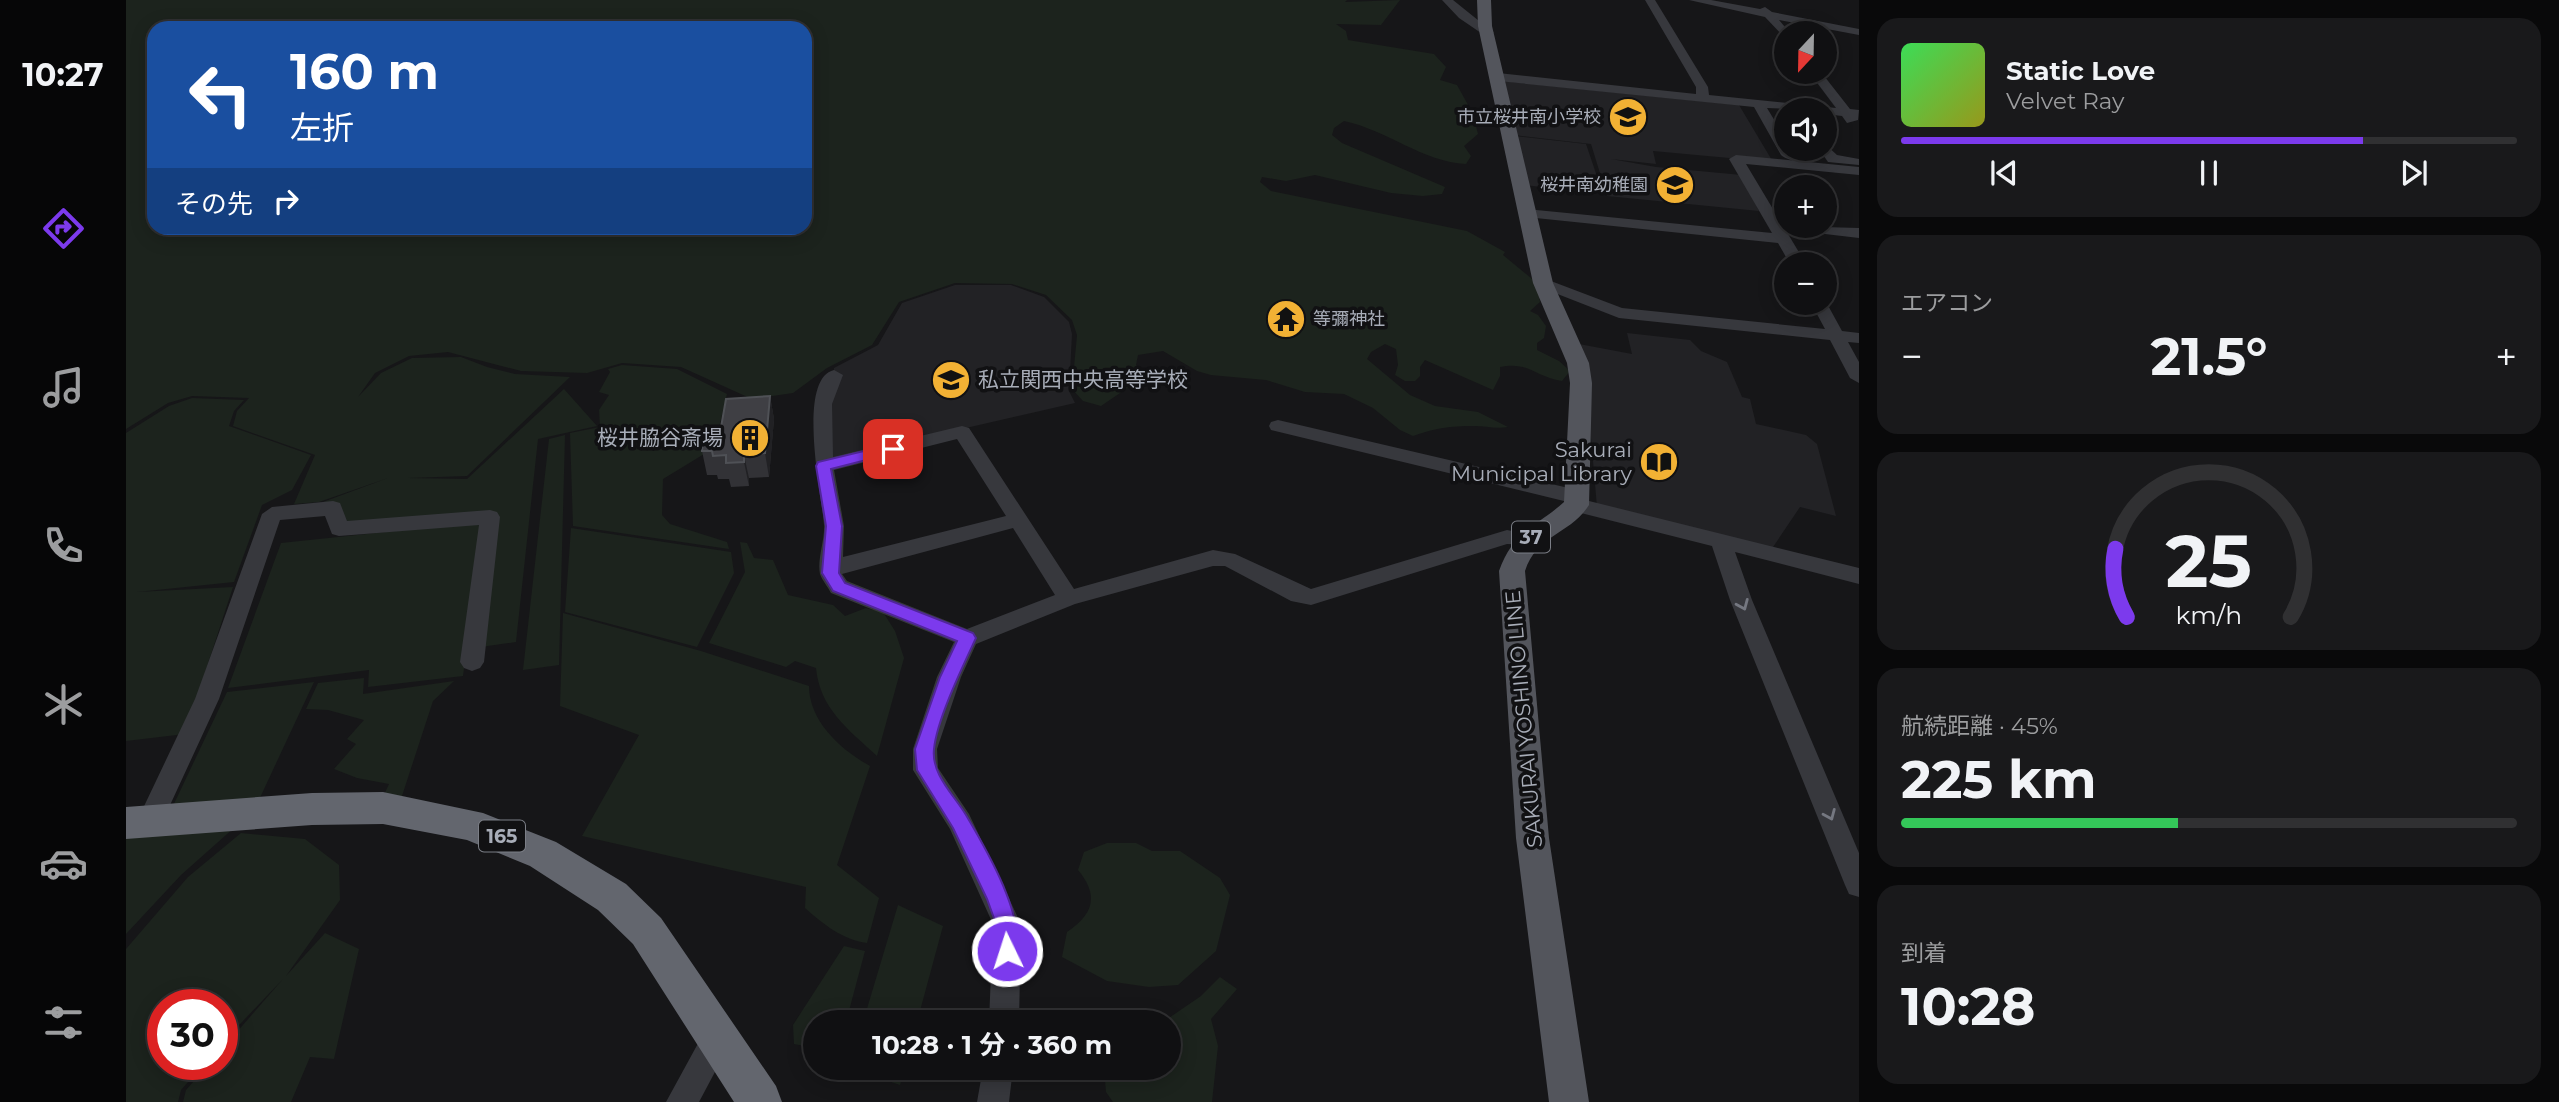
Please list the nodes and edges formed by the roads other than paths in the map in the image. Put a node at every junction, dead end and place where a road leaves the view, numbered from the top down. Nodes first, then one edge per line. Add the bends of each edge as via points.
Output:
1 (1447, 0) edge
2 (1484, 0) edge
3 (1650, 0) edge
4 (1694, 0) edge
5 (1758, 0) edge
6 (1770, 15) junction
7 (1775, 21) edge
8 (1859, 32) edge
9 (1488, 33) junction
10 (1499, 76) junction
11 (1826, 84) edge
12 (1703, 97) junction
13 (1758, 103) junction
14 (1774, 105) edge
15 (1853, 113) edge
16 (1859, 129) edge
17 (1774, 131) edge
18 (1837, 155) edge
19 (1859, 162) edge
20 (1859, 171) edge
21 (1526, 213) junction
22 (1774, 214) edge
23 (1774, 227) edge
24 (1837, 232) edge
25 (1859, 233) edge
26 (1543, 283) junction
27 (1826, 315) edge
28 (1837, 335) junction
29 (1859, 338) edge
30 (834, 375) dead end
31 (1859, 378) edge
32 (1278, 426) dead end
33 (824, 466) junction
34 (1576, 501) junction
35 (1017, 520) junction
36 (1525, 540) junction
37 (1721, 541) junction
38 (831, 568) junction
39 (1859, 576) edge
40 (1069, 598) junction
41 (967, 638) junction
42 (472, 662) dead end
43 (138, 822) edge
44 (1859, 885) edge
45 (1004, 1010) edge
46 (718, 1038) junction
47 (996, 1080) edge
48 (682, 1102) edge
49 (760, 1102) edge
50 (993, 1102) edge
51 (1569, 1102) edge

1 - 9 street
2 - 9 main road
3 - 12 street via 1702,87
4 - 6 street
5 - 6 street
6 - 7 street
6 - 8 street
9 - 10 main road
10 - 12 street
10 - 21 main road
11 - 15 street
12 - 13 street
13 - 14 street
13 - 17 street
15 - 16 street
18 - 19 street
20 - 22 street via 1736,159
21 - 23 street
21 - 26 main road
24 - 25 street
26 - 28 street via 1619,313
26 - 34 main road via 1578,363
27 - 28 street
28 - 29 street
28 - 31 street
30 - 33 street via 823,404
32 - 34 street
33 - 35 street via 962,432
33 - 38 street via 834,526
34 - 36 main road, 37 via 1560,522
34 - 37 street
35 - 38 street
35 - 40 street
36 - 40 street via 1507,537 1311,597 1228,559 1213,558
36 - 51 main road, SAKURAI YOSHINO LINE / 37 via 1512,571 1520,716 1547,973
37 - 39 street
37 -> 44 street
38 - 41 street via 839,587
40 - 41 street
41 - 45 street via 925,749 926,770 960,822 1007,924
42 - 43 street via 490,517 339,529 333,508 272,514 207,699
43 - 46 highway, 165 via 345,807 414,812 470,824 543,854 612,897 647,931
46 - 48 street
46 - 49 highway, 165
47 - 50 street

